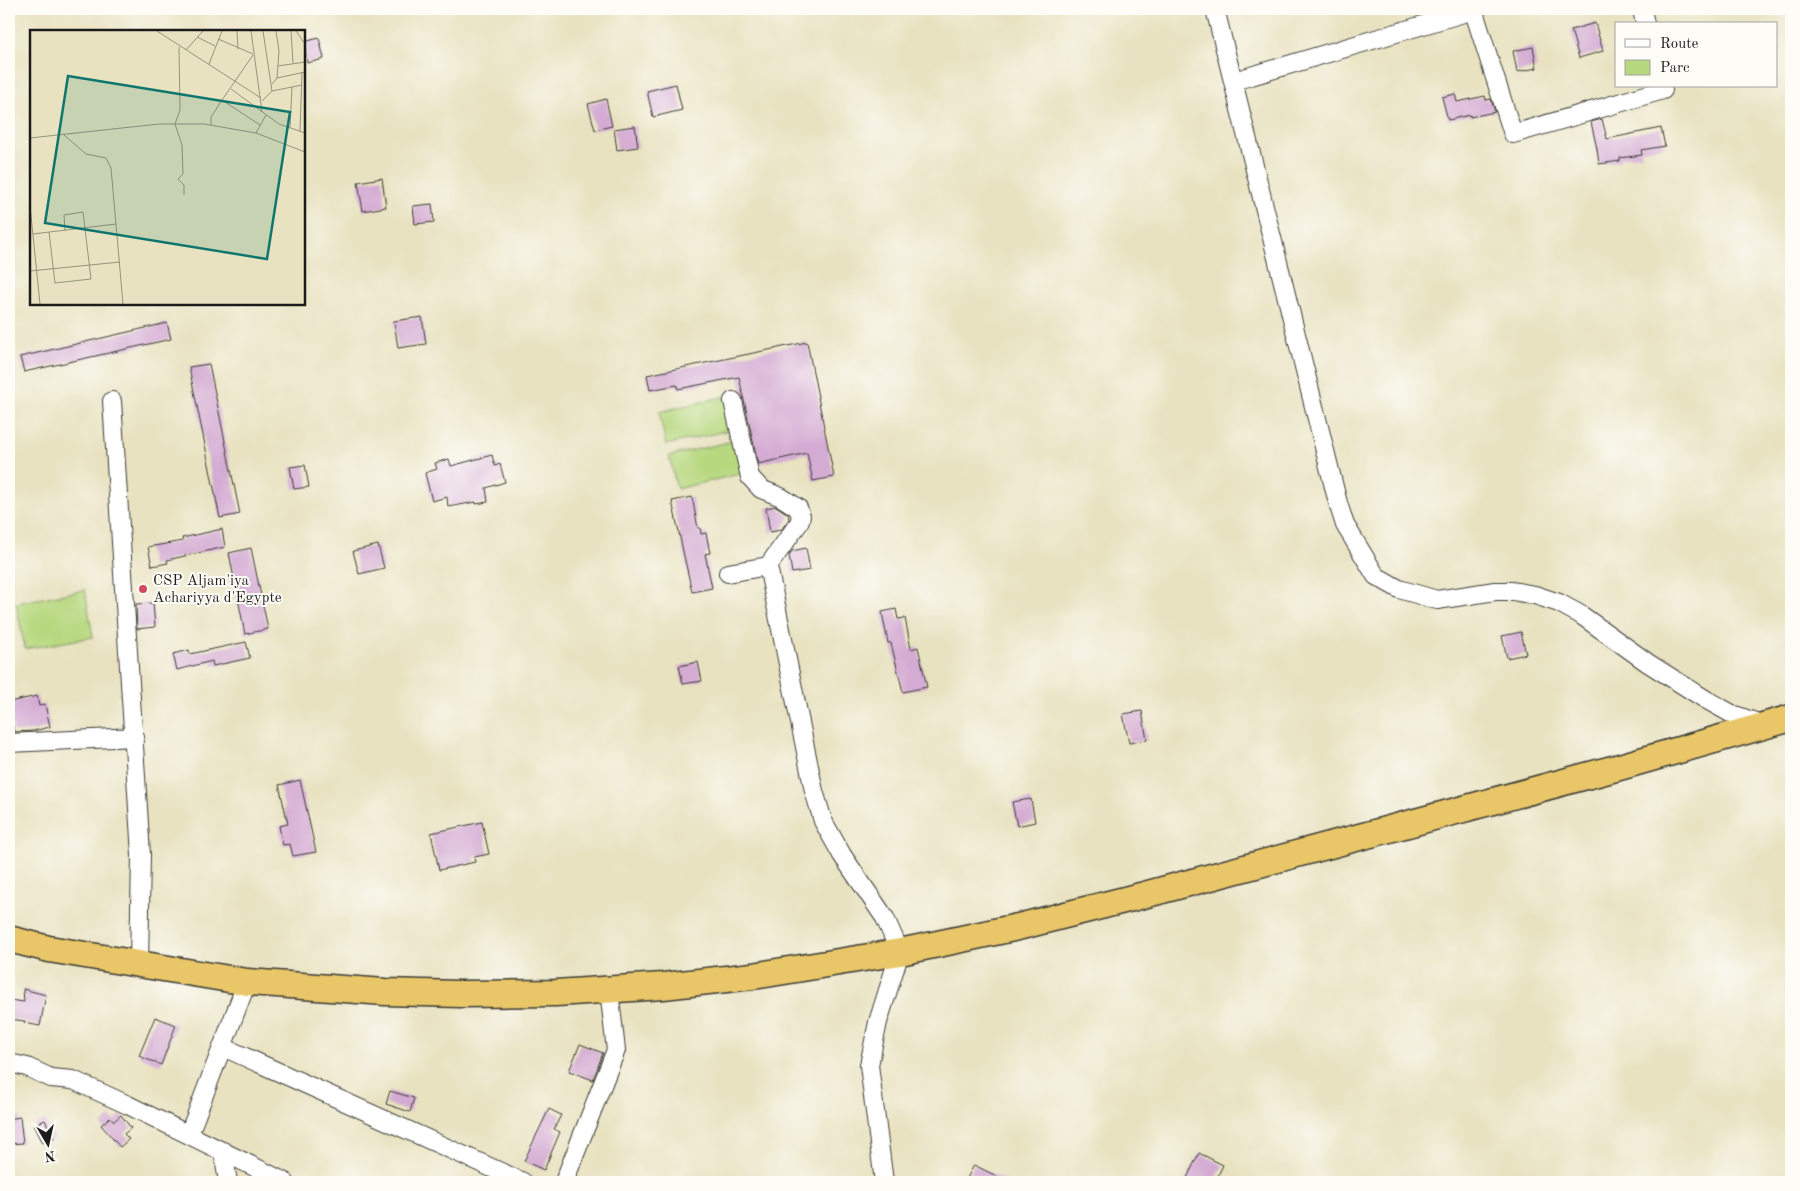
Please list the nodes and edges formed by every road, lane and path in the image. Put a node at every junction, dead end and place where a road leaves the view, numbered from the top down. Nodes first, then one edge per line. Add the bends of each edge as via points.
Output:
1 (1216, 9) edge
2 (1475, 9) edge
3 (1642, 9) edge
4 (1645, 22) edge
5 (1234, 81) junction
6 (1662, 88) edge
7 (112, 401) dead end
8 (734, 401) dead end
9 (768, 566) junction
10 (728, 573) dead end
11 (1791, 718) edge
12 (1764, 725) junction
13 (135, 737) junction
14 (9, 743) edge
15 (9, 939) edge
16 (900, 952) junction
17 (139, 964) junction
18 (247, 982) junction
19 (610, 990) junction
20 (223, 1047) junction
21 (9, 1063) edge
22 (189, 1134) junction
23 (223, 1150) junction
24 (228, 1182) edge
25 (285, 1182) edge
26 (523, 1182) edge
27 (564, 1182) edge
28 (884, 1182) edge

1 - 5 street
2 - 5 street
2 - 6 street via 1513,134
3 - 4 street
5 - 12 street via 1338,503 1345,525 1376,576 1399,590 1437,600 1512,591 1558,603 1581,615 1705,699 1732,714
7 - 13 street
8 - 9 street via 750,477 761,489 798,508 801,516 799,524
9 - 10 street
9 - 16 street via 814,792 823,821 885,918
11 - 12 highway
12 - 16 highway via 1144,895
13 - 14 street
13 - 17 street via 141,855
15 - 17 highway
16 - 19 highway via 753,976
16 - 28 street via 878,1022 869,1066
17 - 18 highway
18 - 19 highway via 460,994
18 - 20 street
19 - 27 street via 616,1050
20 - 22 street
20 - 26 street
21 - 22 street via 52,1078 73,1080
22 - 23 street
23 - 24 street
23 - 25 street

